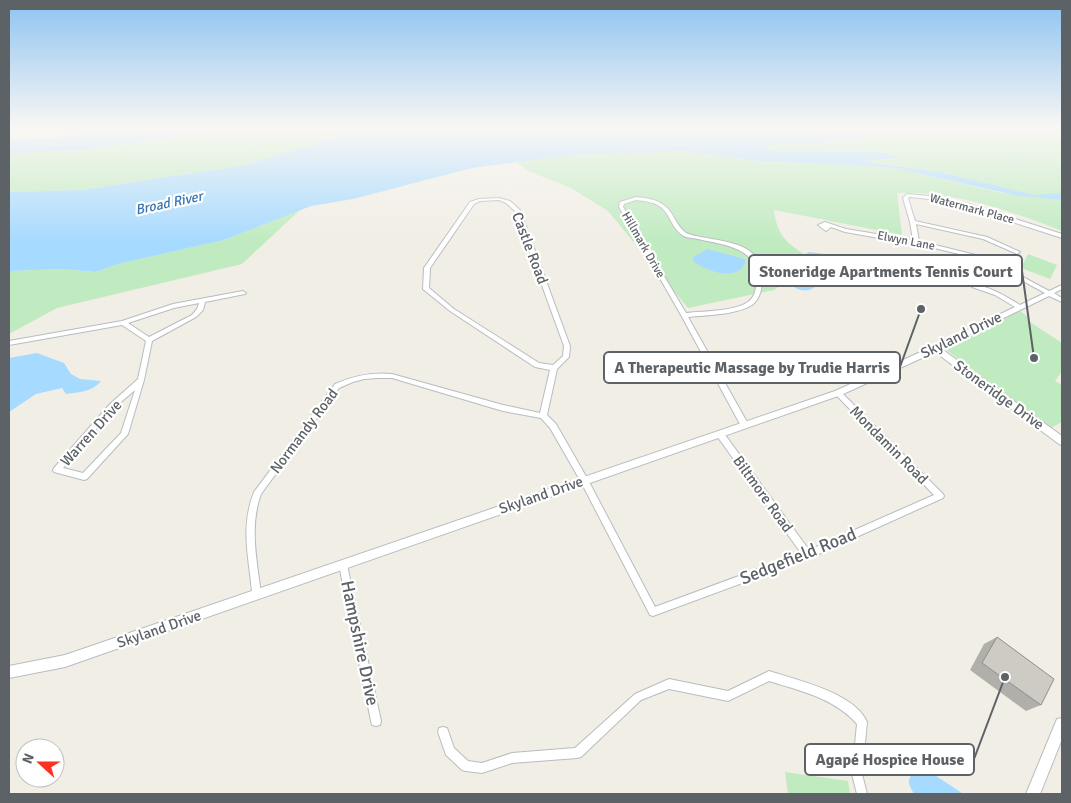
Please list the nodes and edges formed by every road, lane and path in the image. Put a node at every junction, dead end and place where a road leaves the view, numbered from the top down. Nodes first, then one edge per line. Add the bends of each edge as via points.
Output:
1 (913, 222) junction
2 (829, 226) dead end
3 (1062, 236) edge
4 (916, 242) junction
5 (1017, 252) dead end
6 (974, 286) dead end
7 (1062, 287) edge
8 (242, 293) dead end
9 (1050, 293) junction
10 (1062, 300) edge
11 (202, 301) junction
12 (1019, 307) junction
13 (684, 315) junction
14 (123, 323) junction
15 (149, 340) junction
16 (9, 343) edge
17 (936, 348) junction
18 (554, 368) junction
19 (141, 380) junction
20 (838, 393) junction
21 (543, 416) junction
22 (744, 424) junction
23 (720, 434) junction
24 (1062, 441) edge
25 (584, 480) junction
26 (940, 496) joint
27 (807, 555) junction
28 (343, 564) junction
29 (257, 594) junction
30 (9, 672) edge
31 (376, 722) dead end
32 (1062, 724) edge
33 (444, 732) dead end
34 (862, 794) edge
35 (1033, 794) edge

1 - 3 street, Watermark Place via 905,198 909,195 957,202
1 - 4 street, Watermark Place
1 - 5 street, Watermark Place via 985,238
2 - 4 street, Elwyn Lane
4 - 9 street, Elwyn Lane via 986,258
6 - 12 street
7 - 9 street, Skyland Drive
8 - 11 street
9 - 10 street, Elwyn Lane
9 - 12 street, Skyland Drive
11 - 14 street via 173,306
11 - 15 street via 194,316
12 - 17 street, Skyland Drive
13 - 13 street, Hillmark Drive via 622,207 626,200 636,198 665,206 685,235 735,246 754,260 759,288 749,304
13 - 22 street, Hillmark Drive
14 - 15 street
14 - 16 street
15 - 19 street, Warren Drive
17 - 20 street, Skyland Drive
17 - 24 street, Stoneridge Drive
18 - 18 street, Castle Road via 566,358 567,346 517,210 508,202 479,200 466,210 427,268 426,289 452,310 537,365
18 - 21 street, Castle Road
19 - 19 street, Warren Drive via 112,406 57,470 84,477 124,434
20 - 22 street, Skyland Drive
20 - 26 street, Mondamin Road
21 - 25 street via 553,426
21 - 29 street, Normandy Road via 503,408 392,376 373,374 337,386 258,492 251,507 250,533
22 - 23 street, Skyland Drive
23 - 25 street, Skyland Drive
23 - 27 street, Biltmore Road
25 - 27 street, Sedgefield Road via 653,612
25 - 28 street, Skyland Drive
26 - 27 street, Sedgefield Road
28 - 29 street, Skyland Drive
28 - 31 street, Hampshire Drive
29 - 30 street, Skyland Drive via 65,661
32 - 35 street
33 - 34 street via 450,751 466,766 482,768 512,758 577,753 638,697 669,684 728,696 769,676 829,696 853,709 862,722 857,774

